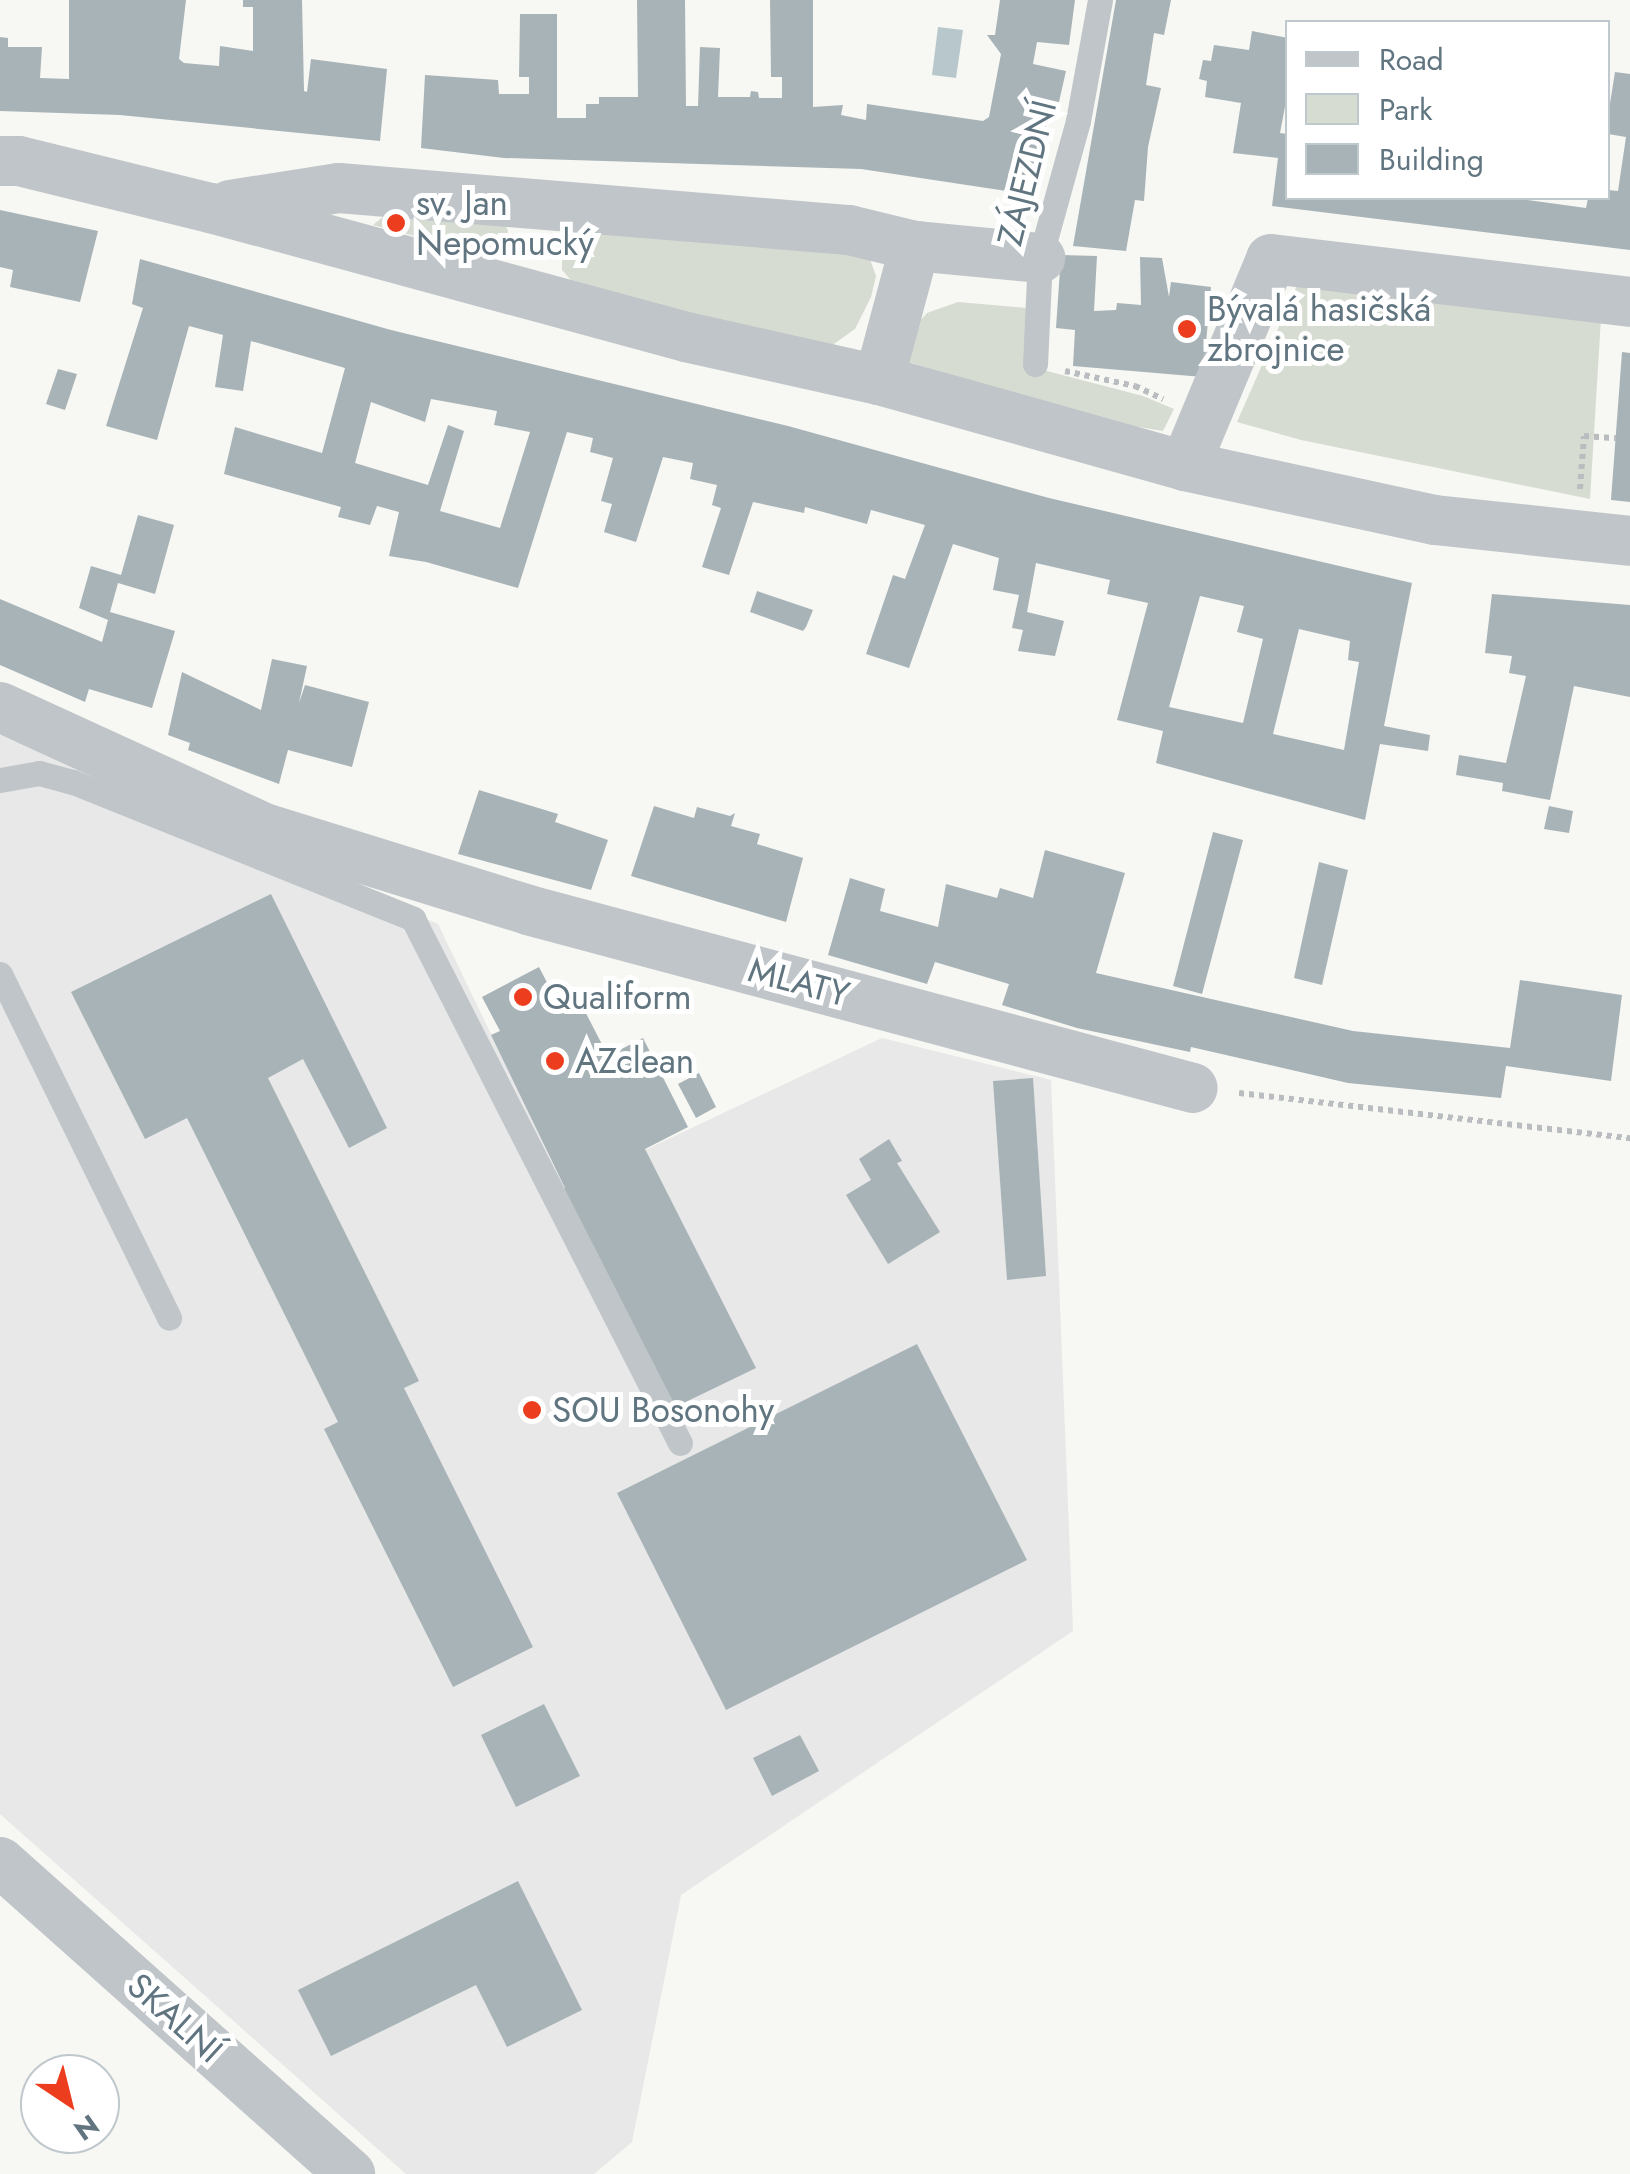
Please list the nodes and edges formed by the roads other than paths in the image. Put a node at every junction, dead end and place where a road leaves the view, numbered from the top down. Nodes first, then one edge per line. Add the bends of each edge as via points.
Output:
1 (1100, 0) edge
2 (0, 161) edge
3 (533, 206) junction
4 (211, 208) junction
5 (915, 246) junction
6 (1040, 258) junction
7 (517, 288) junction
8 (1630, 302) edge
9 (1035, 364) road end
10 (880, 380) junction
11 (1184, 466) junction
12 (1630, 540) edge
13 (0, 707) edge
14 (0, 780) edge
15 (0, 974) edge
16 (1193, 1088) road end
17 (170, 1318) dead end
18 (680, 1443) dead end
19 (0, 1862) edge
20 (350, 2174) edge

1 - 6 lane, ZÁJEZDNÍ via 1078,121
2 - 4 street
3 - 4 street via 339,188
3 - 5 street via 849,230
3 - 7 street
4 - 7 street
5 - 6 street
5 - 10 street
6 - 9 lane, ZÁJEZDNÍ
7 - 10 street via 686,336
8 - 11 street via 1272,258
10 - 11 street
11 - 12 street via 1436,520
13 - 16 street, MLATY via 267,829 528,910
14 - 18 lane via 38,773 73,782 414,919
15 - 17 lane
19 - 20 street, SKALNÍ

